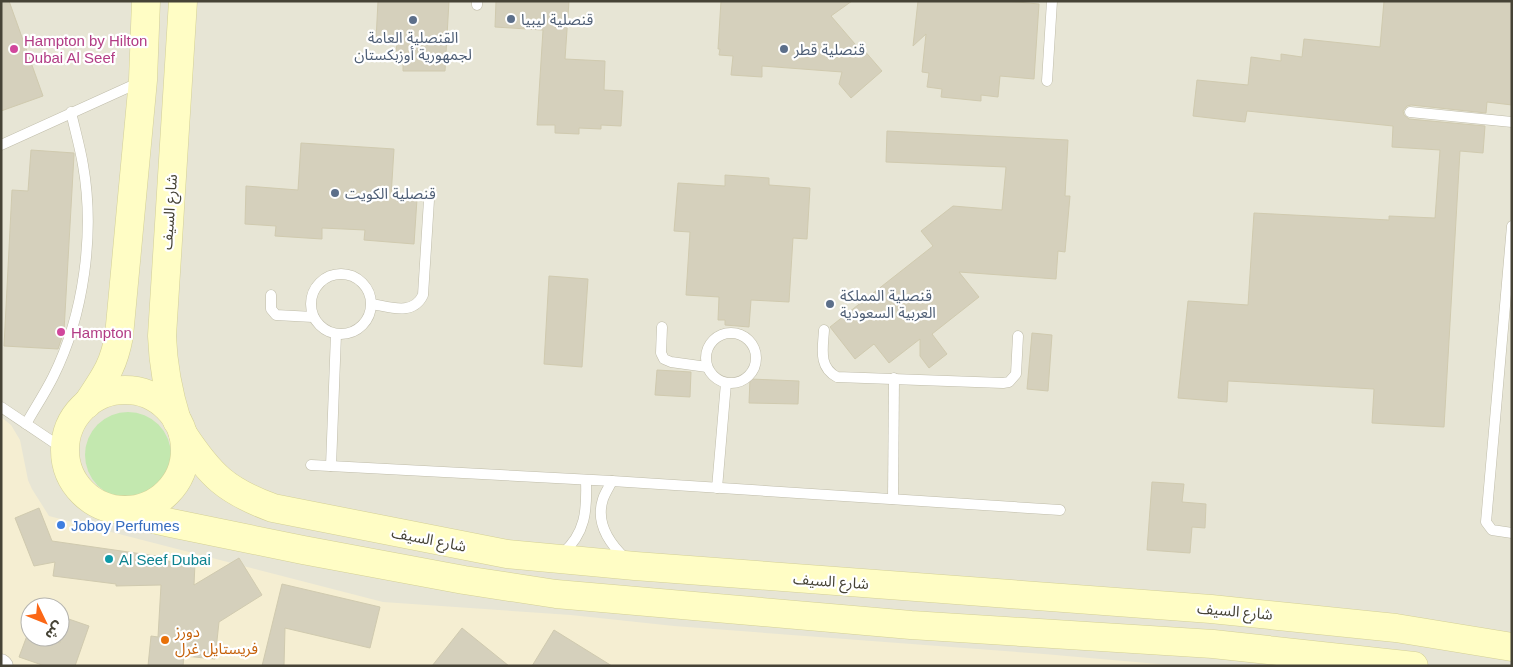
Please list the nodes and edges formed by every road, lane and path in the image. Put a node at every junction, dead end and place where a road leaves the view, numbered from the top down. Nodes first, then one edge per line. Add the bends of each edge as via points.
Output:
1 (146, 1) edge
2 (183, 1) edge
3 (1052, 1) edge
4 (143, 80) junction
5 (1047, 81) dead end
6 (71, 112) junction
7 (1410, 112) dead end
8 (1512, 122) edge
9 (1, 145) edge
10 (429, 200) dead end
11 (1512, 226) edge
12 (270, 295) dead end
13 (372, 304) junction
14 (313, 317) junction
15 (662, 327) dead end
16 (824, 330) dead end
17 (336, 334) junction
18 (1018, 336) dead end
19 (708, 367) junction
20 (894, 378) junction
21 (726, 383) junction
22 (87, 404) junction
23 (1, 407) edge
24 (26, 424) junction
25 (180, 428) junction
26 (65, 450) junction
27 (311, 465) dead end
28 (331, 466) junction
29 (586, 480) junction
30 (612, 481) junction
31 (717, 488) junction
32 (893, 499) junction
33 (124, 510) junction
34 (1060, 510) dead end
35 (1512, 533) edge
36 (556, 559) junction
37 (635, 566) junction
38 (1512, 647) edge
39 (1414, 666) edge

1 - 4 street, شارع السيف
2 - 25 street, شارع السيف via 162,336 166,380
3 - 5 lane
4 - 6 lane
4 - 22 street, شارع السيف via 116,355 108,374
6 - 9 lane
6 - 24 lane via 84,165 88,219 85,273 73,326 54,377
7 - 8 lane
10 - 13 lane via 420,301 405,309
11 - 35 lane via 1486,522 1492,530
12 - 14 lane via 270,309 274,314
13 - 14 lane via 366,285 358,278 339,273 318,284 311,297
13 - 17 lane via 364,324 346,334
14 - 17 lane via 326,331
15 - 19 lane via 661,353 664,359
16 - 20 lane via 823,361 830,373 837,377
17 - 28 lane
18 - 20 lane via 1016,374 1008,382
19 - 21 lane via 712,375
19 - 21 lane via 708,350 719,336 736,334 751,343 757,359 750,375 735,383
20 - 32 lane
21 - 31 lane
22 - 25 street, شارع السيف via 114,391 144,393 168,408
22 - 26 street, شارع السيف via 75,416
23 - 24 lane
24 - 26 lane
25 - 33 street, شارع السيف via 185,450 177,480 154,502
25 - 36 street, شارع السيف via 211,473 243,496 273,508 467,547
26 - 33 street, شارع السيف via 73,480 82,492 94,502
27 - 28 lane
28 - 29 lane
29 - 30 lane
29 - 36 lane via 581,528 573,544
30 - 31 lane
30 - 37 lane via 603,500 601,517 605,534 614,548
31 - 32 lane
32 - 34 lane
33 - 39 street, شارع السيف via 303,550 556,594 911,625 1213,644
36 - 37 street, شارع السيف
37 - 38 street, شارع السيف via 1211,609 1396,628

